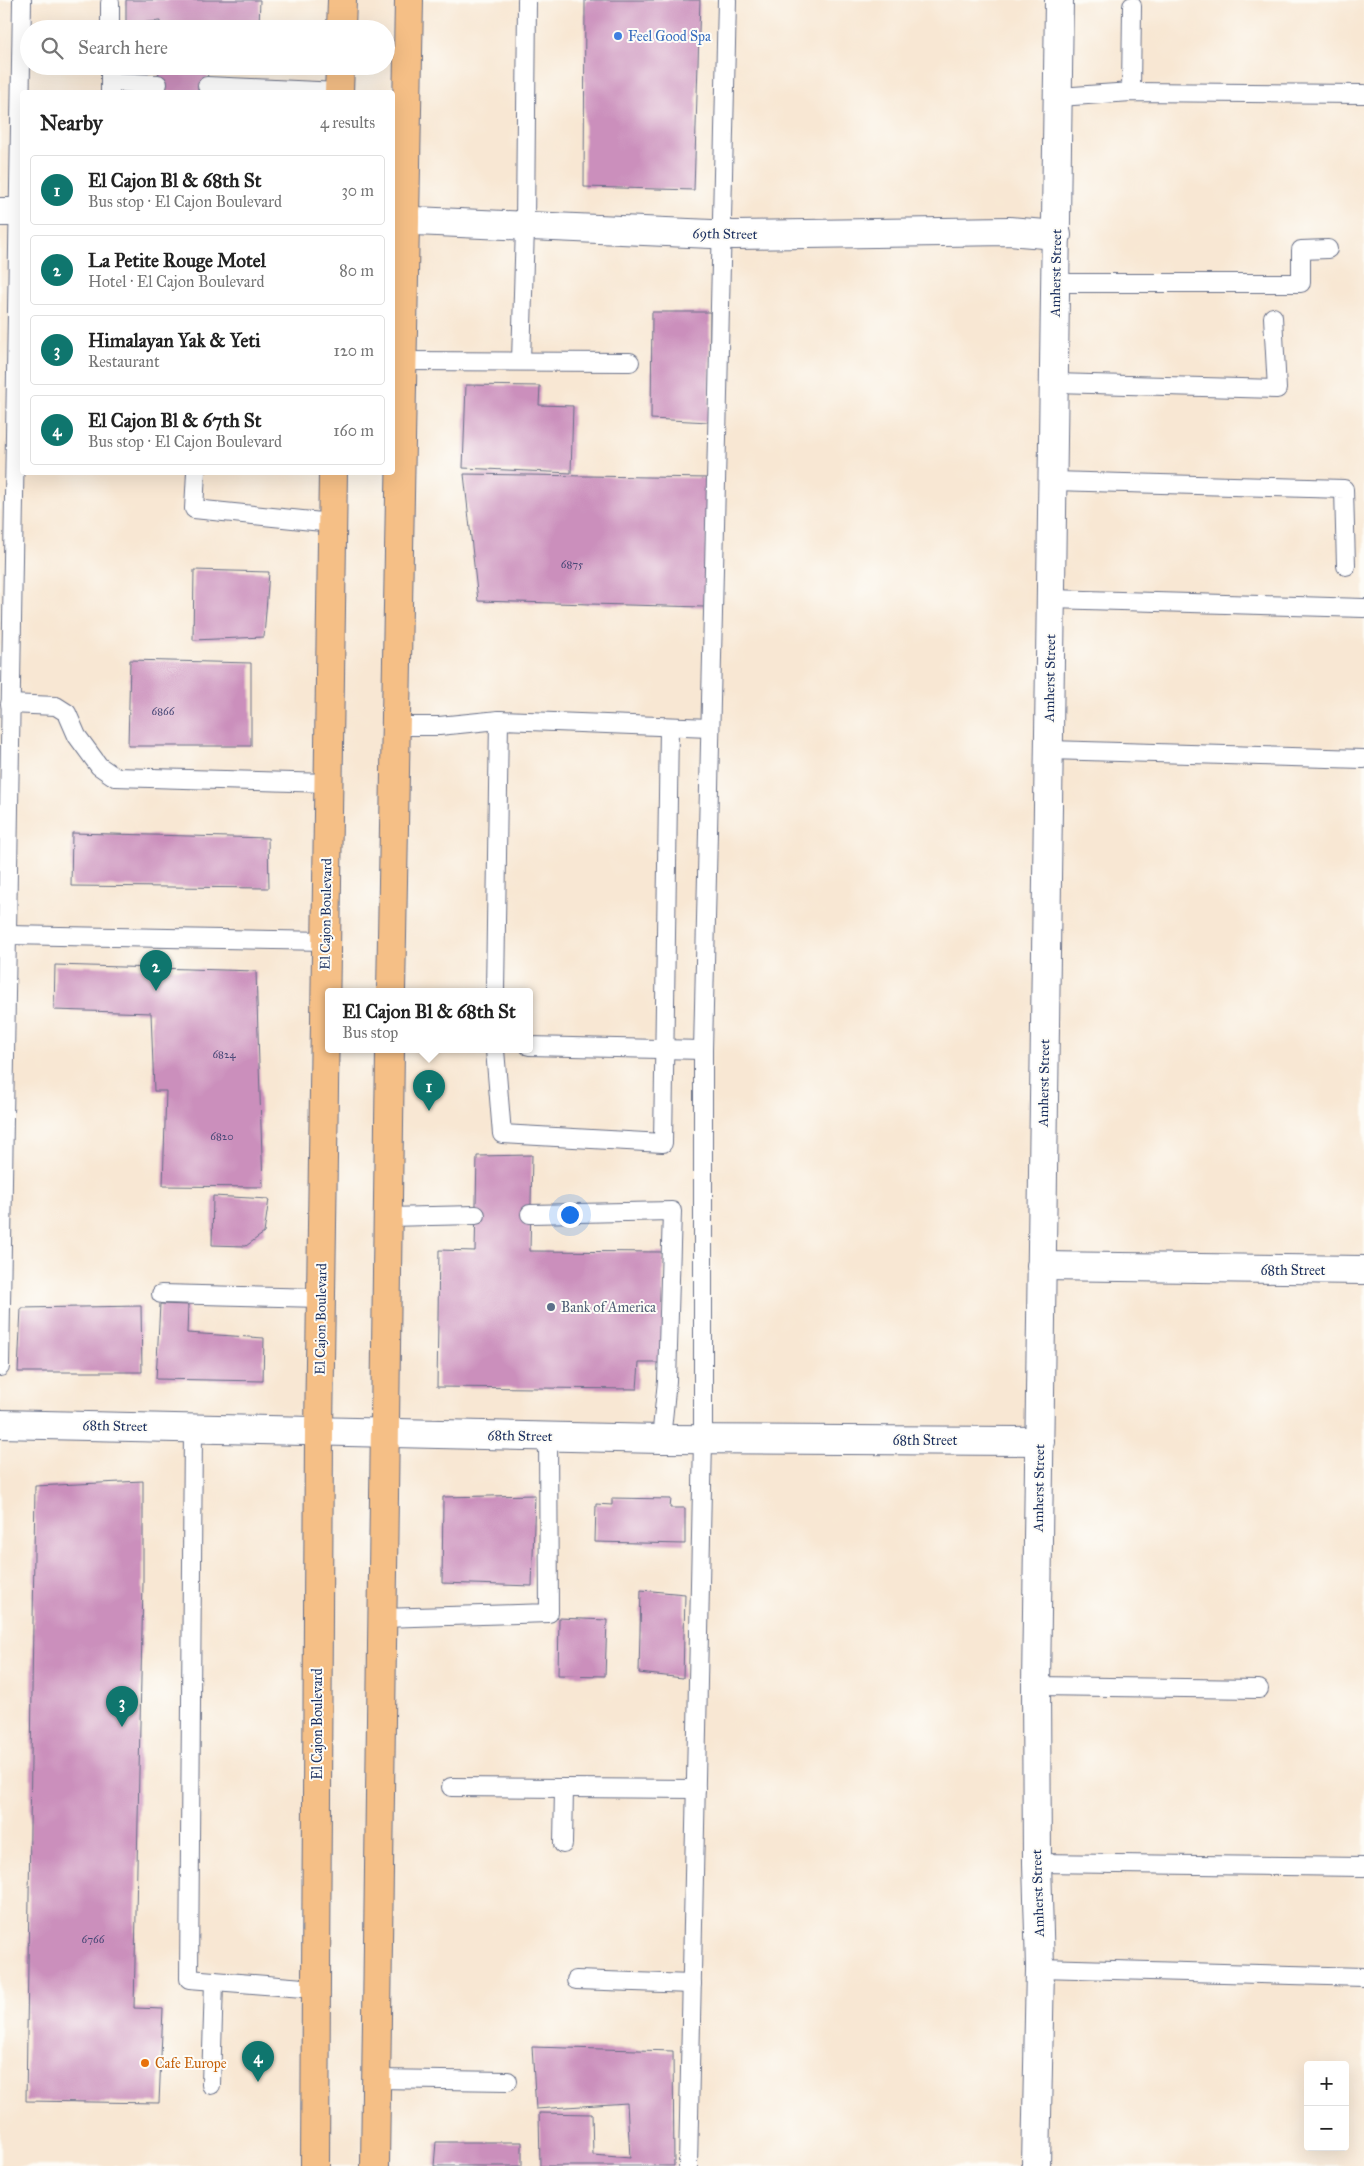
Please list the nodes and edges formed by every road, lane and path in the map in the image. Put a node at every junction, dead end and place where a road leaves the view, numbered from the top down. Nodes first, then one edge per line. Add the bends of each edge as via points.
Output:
1 (22, 0) edge
2 (342, 0) edge
3 (409, 0) edge
4 (527, 0) edge
5 (727, 0) edge
6 (1060, 0) edge
7 (110, 3) dead end
8 (1132, 6) dead end
9 (21, 20) edge
10 (110, 20) edge
11 (341, 20) edge
12 (20, 53) edge
13 (340, 75) edge
14 (110, 80) edge
15 (158, 84) dead end
16 (207, 86) dead end
17 (295, 90) edge
18 (339, 90) edge
19 (1131, 92) junction
20 (1364, 94) edge
21 (1058, 97) junction
22 (14, 212) edge
23 (398, 220) edge
24 (525, 226) junction
25 (722, 235) junction
26 (1057, 235) junction
27 (1328, 249) dead end
28 (1056, 282) junction
29 (1273, 317) dead end
30 (401, 361) junction
31 (521, 361) junction
32 (630, 362) dead end
33 (1054, 383) junction
34 (196, 475) edge
35 (333, 475) edge
36 (1053, 481) junction
37 (332, 523) junction
38 (1346, 566) dead end
39 (1051, 599) junction
40 (1364, 608) edge
41 (10, 704) junction
42 (499, 720) junction
43 (395, 726) junction
44 (670, 727) junction
45 (710, 728) junction
46 (1049, 750) junction
47 (1364, 759) edge
48 (329, 783) junction
49 (7, 935) junction
50 (326, 941) junction
51 (325, 988) edge
52 (391, 988) edge
53 (495, 988) edge
54 (325, 1012) edge
55 (533, 1046) edge
56 (666, 1049) junction
57 (702, 1050) junction
58 (390, 1053) edge
59 (495, 1053) edge
60 (530, 1214) dead end
61 (476, 1215) dead end
62 (387, 1217) junction
63 (1042, 1266) junction
64 (1364, 1270) edge
65 (160, 1294) dead end
66 (321, 1298) junction
67 (0, 1367) edge
68 (0, 1424) edge
69 (193, 1428) junction
70 (319, 1432) junction
71 (383, 1433) junction
72 (548, 1436) junction
73 (661, 1439) junction
74 (703, 1439) junction
75 (1040, 1441) junction
76 (381, 1618) junction
77 (1036, 1686) junction
78 (1259, 1688) dead end
79 (451, 1787) dead end
80 (564, 1788) junction
81 (696, 1789) junction
82 (563, 1844) dead end
83 (1037, 1863) junction
84 (1364, 1867) edge
85 (1040, 1968) junction
86 (1364, 1977) edge
87 (576, 1980) dead end
88 (214, 1981) junction
89 (692, 1984) junction
90 (316, 1988) junction
91 (376, 2079) junction
92 (508, 2081) dead end
93 (211, 2085) dead end
94 (314, 2166) edge
95 (375, 2166) edge
96 (688, 2166) edge
97 (1036, 2166) edge

1 - 9 lane
2 - 11 main road
3 - 23 main road
4 - 24 lane
5 - 25 lane
6 - 21 street, Amherst Street
7 - 10 lane
8 - 19 lane
12 - 22 lane
13 - 18 main road
14 - 15 lane
16 - 17 lane
19 - 20 lane
19 - 21 lane
21 - 26 street, Amherst Street
22 - 41 lane
23 - 24 street, 69th Street
23 - 30 main road
24 - 25 street, 69th Street
24 - 31 lane
25 - 26 street, 69th Street via 1011,232
25 - 45 lane
26 - 28 street, Amherst Street
27 - 28 lane via 1301,250 1301,283
28 - 33 street, Amherst Street
29 - 33 lane via 1277,389
30 - 31 lane
30 - 43 main road
31 - 32 lane
33 - 36 street, Amherst Street
34 - 37 lane via 194,509
35 - 37 main road, El Cajon Boulevard
36 - 38 lane via 1344,489
36 - 39 street, Amherst Street
37 - 48 main road, El Cajon Boulevard
39 - 40 lane
39 - 46 street, Amherst Street
41 - 48 lane via 56,706 67,713 76,736 99,766 115,777
41 - 49 lane
42 - 43 lane via 439,726
42 - 44 lane
42 - 53 lane
43 - 52 main road
44 - 45 lane
44 - 56 lane
45 - 57 lane
46 - 47 lane
46 - 63 street, Amherst Street
48 - 50 main road, El Cajon Boulevard
49 - 50 lane
49 - 67 lane
50 - 51 main road, El Cajon Boulevard
54 - 66 main road, El Cajon Boulevard
55 - 56 lane
56 - 57 lane
56 - 59 lane via 663,1143 502,1134
57 - 74 lane
58 - 62 main road
60 - 73 lane via 672,1211 667,1381
61 - 62 lane
62 - 71 main road
63 - 64 street, 68th Street
63 - 75 street, Amherst Street
65 - 66 lane
66 - 70 main road, El Cajon Boulevard
68 - 69 street, 68th Street
69 - 70 street, 68th Street
69 - 88 lane via 189,1979
70 - 71 street, 68th Street
70 - 90 main road, El Cajon Boulevard
71 - 72 street, 68th Street
71 - 76 main road
72 - 73 street, 68th Street
72 - 76 lane via 549,1613
73 - 74 street, 68th Street
74 - 75 street, 68th Street
74 - 81 lane
75 - 77 street, Amherst Street
76 - 91 main road
77 - 78 lane
77 - 83 street, Amherst Street
79 - 80 lane
80 - 81 lane
80 - 82 lane
81 - 89 lane
83 - 84 lane
83 - 85 street, Amherst Street
85 - 86 lane
85 - 97 street, Amherst Street
87 - 89 lane
88 - 90 lane
88 - 93 lane
89 - 96 lane
90 - 94 main road, El Cajon Boulevard
91 - 92 lane
91 - 95 main road

